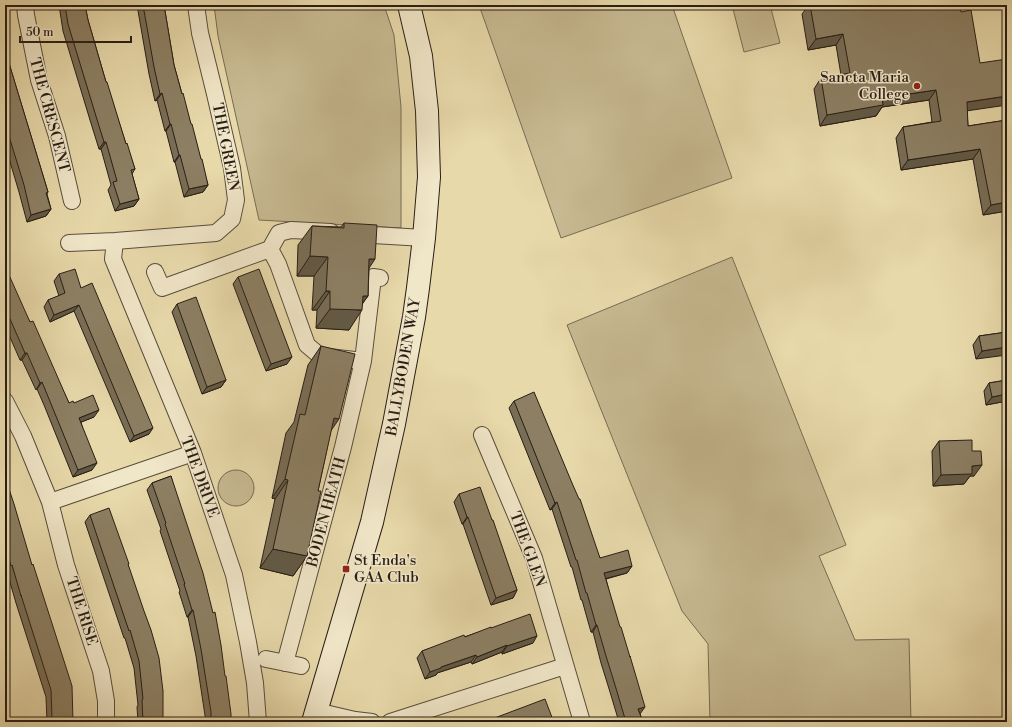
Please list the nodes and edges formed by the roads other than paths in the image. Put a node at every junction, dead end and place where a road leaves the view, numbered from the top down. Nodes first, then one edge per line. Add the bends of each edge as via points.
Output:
1 (25, 5) edge
2 (196, 5) edge
3 (409, 5) edge
4 (72, 201) dead end
5 (424, 238) junction
6 (115, 241) junction
7 (69, 243) dead end
8 (270, 249) junction
9 (155, 272) dead end
10 (380, 278) dead end
11 (363, 361) junction
12 (5, 401) edge
13 (482, 435) dead end
14 (193, 453) junction
15 (50, 502) junction
16 (266, 659) dead end
17 (285, 662) junction
18 (301, 666) dead end
19 (565, 666) junction
20 (315, 716) edge
21 (106, 722) edge
22 (258, 722) edge
23 (372, 722) edge
24 (390, 722) edge
25 (582, 722) edge

1 - 4 street, THE CRESCENT via 39,80 57,136
2 - 6 street, THE GREEN via 200,33 232,168 236,200 232,219 216,233
3 - 5 main road, BALLYBODEN WAY via 421,56 427,111 429,177
5 - 8 street via 291,230 279,233
5 - 20 main road, BALLYBODEN WAY via 414,317 372,522
6 - 7 street, THE GREEN
6 - 14 street, THE DRIVE via 114,259
8 - 9 street via 162,288
8 - 11 street via 278,264 307,345 320,356
10 - 11 street, BODEN HEATH via 373,277
11 - 17 street, BODEN HEATH
12 - 15 street, THE RISE via 23,436
13 - 19 street, THE GLEN via 534,558
14 - 15 street
14 - 22 street, THE DRIVE via 234,575 255,683
15 - 21 street, THE RISE via 66,565 101,671 106,701
16 - 17 street
17 - 18 street
19 - 24 street
19 - 25 street, THE GLEN
20 - 23 street

